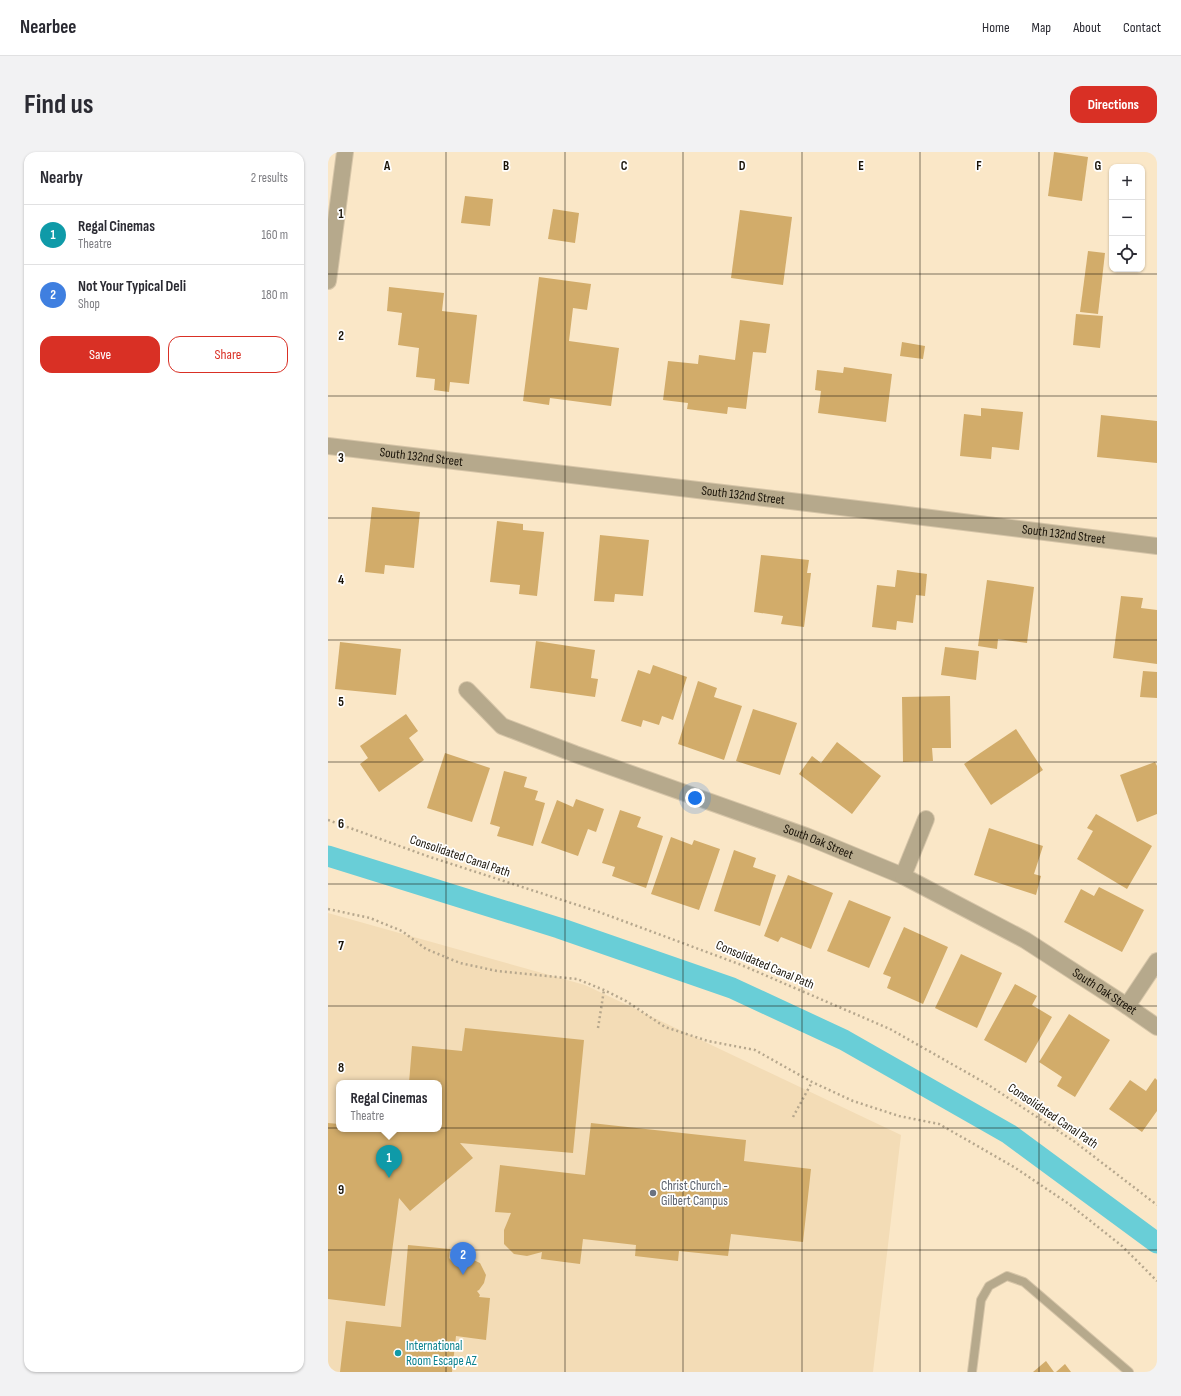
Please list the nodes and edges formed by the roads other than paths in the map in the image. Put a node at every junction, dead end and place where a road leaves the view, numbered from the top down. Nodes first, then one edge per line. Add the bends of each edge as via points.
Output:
1 (345, 152) edge
2 (328, 281) edge
3 (328, 446) edge
4 (1157, 546) edge
5 (467, 690) dead end
6 (926, 819) dead end
7 (903, 876) junction
8 (1157, 961) edge
9 (1128, 1006) junction
10 (1157, 1027) edge
11 (972, 1372) edge
12 (1129, 1372) edge

1 - 2 street
3 - 4 street, South 132nd Street
5 - 7 street, South Oak Street via 502,726 806,836
6 - 7 street
7 - 9 street, South Oak Street via 1025,940
8 - 9 street
9 - 10 street, South Oak Street
11 - 12 lane via 981,1300 989,1286 1007,1276 1024,1282

